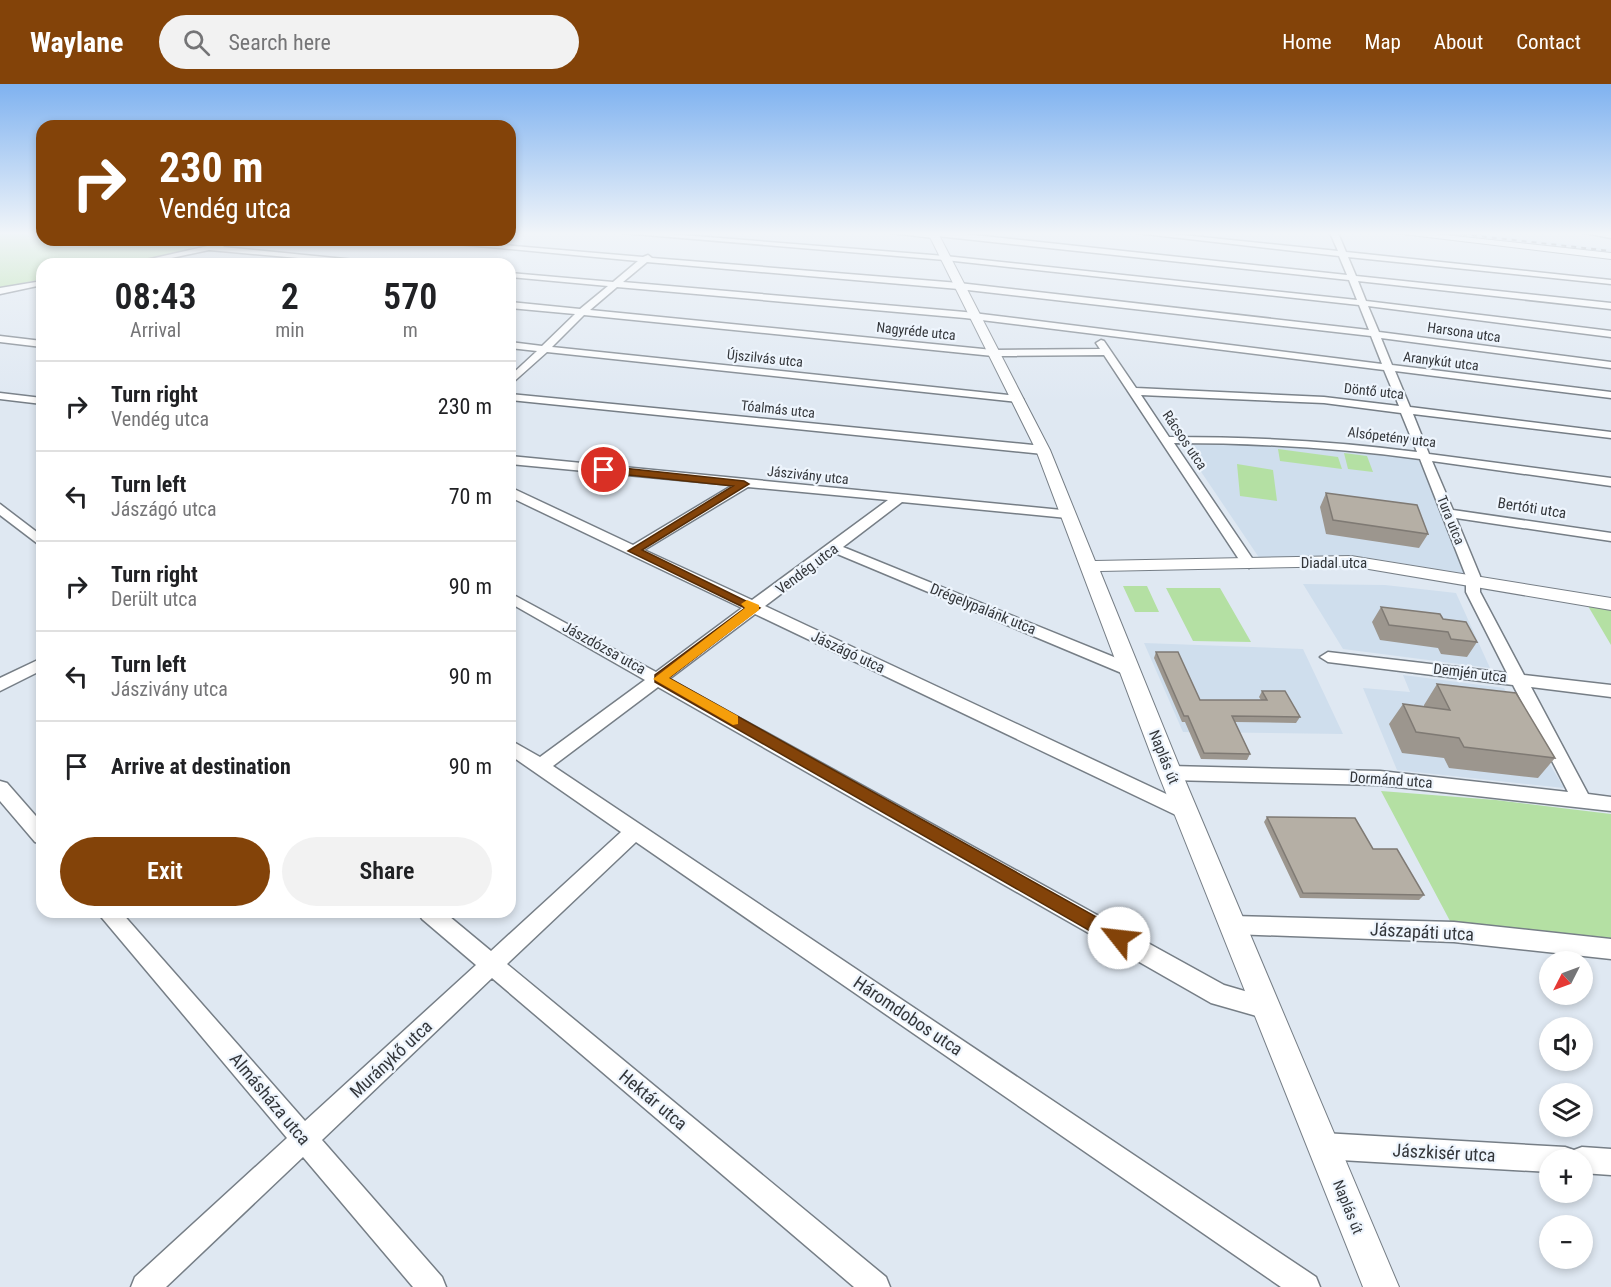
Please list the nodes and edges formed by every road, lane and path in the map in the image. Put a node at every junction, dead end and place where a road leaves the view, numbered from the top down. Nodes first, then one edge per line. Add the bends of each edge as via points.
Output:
1 (608, 289) edge
2 (672, 289) edge
3 (961, 289) edge
4 (994, 289) edge
5 (1234, 289) edge
6 (1357, 289) edge
7 (1465, 289) edge
8 (0, 291) edge
9 (32, 295) dead end
10 (1363, 303) junction
11 (516, 306) edge
12 (1611, 306) edge
13 (582, 312) junction
14 (975, 316) junction
15 (1097, 333) junction
16 (1375, 334) junction
17 (1611, 334) edge
18 (0, 339) edge
19 (1152, 340) junction
20 (36, 343) edge
21 (516, 346) edge
22 (543, 349) junction
23 (1159, 351) dead end
24 (1105, 352) junction
25 (1170, 352) dead end
26 (993, 353) junction
27 (1268, 355) junction
28 (1611, 365) edge
29 (1389, 369) junction
30 (516, 376) edge
31 (1132, 391) junction
32 (1611, 395) edge
33 (0, 396) edge
34 (516, 398) edge
35 (1018, 399) junction
36 (36, 400) edge
37 (1405, 409) junction
38 (1611, 435) edge
39 (1168, 440) junction
40 (1042, 450) junction
41 (1425, 456) junction
42 (516, 461) edge
43 (1611, 482) edge
44 (744, 484) junction
45 (516, 495) edge
46 (898, 499) junction
47 (0, 508) edge
48 (1448, 513) junction
49 (1067, 514) junction
50 (1611, 537) edge
51 (36, 538) edge
52 (835, 548) junction
53 (633, 551) junction
54 (1249, 564) junction
55 (1089, 566) junction
56 (1471, 581) junction
57 (516, 600) edge
58 (1611, 604) edge
59 (754, 608) junction
60 (1328, 657) dead end
61 (36, 666) edge
62 (1130, 670) junction
63 (660, 679) junction
64 (1518, 679) junction
65 (0, 685) edge
66 (1611, 691) edge
67 (516, 750) edge
68 (541, 766) junction
69 (1170, 773) junction
70 (0, 788) edge
71 (1581, 799) junction
72 (1611, 804) edge
73 (1187, 812) junction
74 (36, 829) edge
75 (636, 830) junction
76 (113, 918) edge
77 (436, 918) edge
78 (1232, 925) junction
79 (1611, 949) edge
80 (492, 965) junction
81 (1267, 1008) junction
82 (305, 1140) junction
83 (1323, 1146) junction
84 (1539, 1158) edge
85 (1593, 1161) edge
86 (1611, 1162) edge
87 (145, 1287) edge
88 (432, 1287) edge
89 (876, 1287) edge
90 (1306, 1287) edge
91 (1381, 1287) edge

1 - 13 street
2 - 14 street, Aranykút utca
3 - 14 street, Naplás út
4 - 16 street, Harsona utca
5 - 10 street
6 - 10 street, Tura utca
7 - 12 street
8 - 9 street
10 - 16 street, Tura utca
10 - 17 street
11 - 13 street, Nagyréde utca
13 - 22 street
13 - 26 street, Nagyréde utca
14 - 15 street, Aranykút utca
14 - 26 street, Naplás út
15 - 19 street, Aranykút utca
15 - 24 street, Rácsos utca
16 - 28 street, Harsona utca
16 - 29 street, Tura utca
18 - 20 street
19 - 23 street
19 - 27 street, Aranykút utca
21 - 22 street, Újszilvás utca
22 - 30 street
22 - 35 street, Újszilvás utca
24 - 26 street, Nagyréde utca
24 - 31 street, Rácsos utca
25 - 27 street, Aranykút utca via 1262,358
26 - 35 street, Naplás út
27 - 29 street, Aranykút utca
29 - 32 street, Aranykút utca
29 - 37 street, Tura utca
31 - 37 street, Döntő utca via 1301,399
31 - 39 street, Rácsos utca
33 - 36 street
34 - 40 street, Tóalmás utca
35 - 40 street, Naplás út
37 - 38 street, Döntő utca
37 - 41 street, Tura utca
39 - 41 street, Alsópetény utca via 1335,445
39 - 54 street, Rácsos utca
40 - 49 street, Naplás út
41 - 43 street, Alsópetény utca
41 - 48 street, Tura utca
42 - 44 street, Jászivány utca
44 - 46 street, Jászivány utca
44 - 53 street
45 - 53 street, Jászágó utca
46 - 49 street, Jászivány utca
46 - 52 street, Vendég utca
47 - 51 street
48 - 50 street, Bertóti utca
48 - 56 street, Tura utca via 1473,576
49 - 55 street, Naplás út
52 - 59 street, Vendég utca
52 - 62 street, Drégelypalánk utca
53 - 59 street, Jászágó utca
54 - 55 street, Diadal utca
54 - 56 street, Diadal utca via 1351,561
55 - 62 street, Naplás út
56 - 58 street, Diadal utca
56 - 64 street, Tura utca
57 - 63 street, Jászdózsa utca
59 - 63 street, Vendég utca
59 - 73 street, Jászágó utca
60 - 64 street, Demjén utca
61 - 65 street
62 - 69 street, Naplás út
63 - 68 street, Vendég utca
63 - 81 street, Jászdózsa utca via 1219,995
64 - 66 street, Demjén utca
64 - 71 street, Tura utca
67 - 68 street, Háromdobos utca
68 - 75 street, Háromdobos utca
69 - 71 street, Dormánd utca via 1380,778
69 - 73 street, Naplás út
70 - 74 street
71 - 72 street, Dormánd utca
73 - 78 street, Naplás út
75 - 80 street, Muránykő utca
75 - 90 street, Háromdobos utca
76 - 82 street, Almásháza utca
77 - 80 street, Hektár utca
78 - 79 street, Jászapáti utca via 1454,932
78 - 81 street, Naplás út
80 - 82 street, Muránykő utca
80 - 89 street, Hektár utca
81 - 83 street, Naplás út
82 - 87 street, Muránykő utca
82 - 88 street, Almásháza utca
83 - 84 street, Jászkisér utca
83 - 91 street, Naplás út
85 - 86 street

